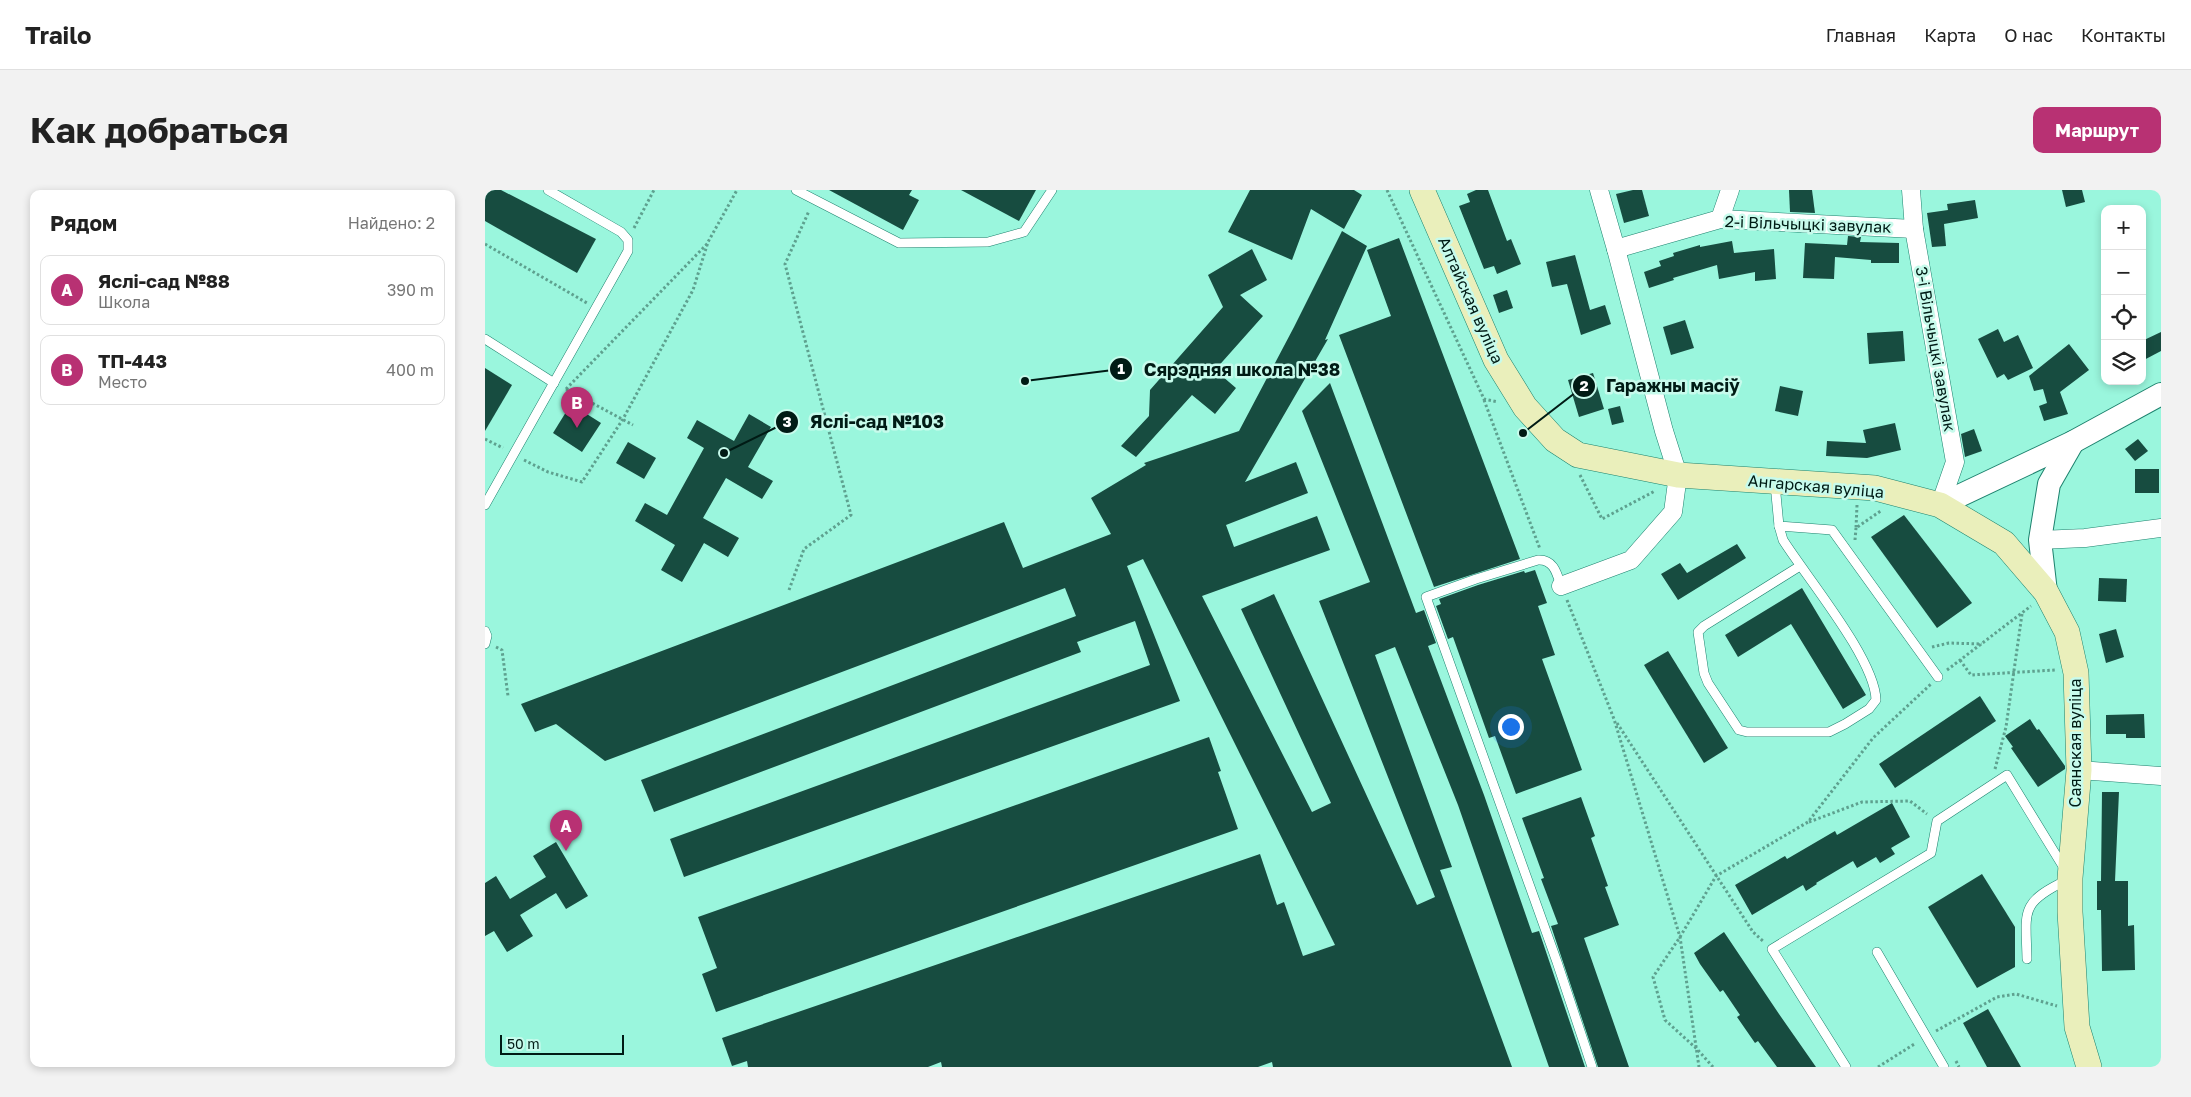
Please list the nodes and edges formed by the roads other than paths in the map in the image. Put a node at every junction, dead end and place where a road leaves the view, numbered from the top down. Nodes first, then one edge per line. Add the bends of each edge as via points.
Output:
1 (548, 190) edge
2 (795, 190) edge
3 (1051, 190) edge
4 (1422, 190) edge
5 (1599, 190) edge
6 (1730, 190) edge
7 (1911, 190) edge
8 (1720, 219) junction
9 (1914, 228) junction
10 (1616, 248) junction
11 (485, 339) edge
12 (554, 383) junction
13 (2161, 394) edge
14 (1525, 407) joint
15 (2073, 442) junction
16 (1775, 481) junction
17 (1677, 484) junction
18 (485, 505) edge
19 (1940, 505) junction
20 (1779, 526) junction
21 (2161, 528) edge
22 (2040, 540) junction
23 (1800, 566) junction
24 (1561, 586) joint
25 (2046, 592) junction
26 (485, 631) edge
27 (486, 643) edge
28 (1938, 677) road end
29 (2079, 770) junction
30 (2161, 776) edge
31 (2070, 878) junction
32 (1877, 952) dead end
33 (2027, 959) dead end
34 (1592, 1067) edge
35 (1846, 1067) edge
36 (1945, 1067) edge
37 (2089, 1067) edge

1 - 12 lane via 621,232 628,240 628,251
2 - 3 lane via 899,243 989,242 1024,232
4 - 14 main road, Алтайская вуліца via 1496,360
5 - 10 street
6 - 8 street
7 - 9 street, 3-і Вільчыцкі завулак
8 - 9 street, 2-і Вільчыцкі завулак
8 - 10 street, 2-і Вільчыцкі завулак
9 - 19 street, 3-і Вільчыцкі завулак via 1955,462
10 - 17 street
11 - 12 lane
12 - 18 lane
13 - 15 street
14 - 17 main road, Ангарская вуліца via 1555,440 1579,455
15 - 19 street
15 - 22 street via 2049,484
16 - 17 main road, Ангарская вуліца
16 - 19 main road, Ангарская вуліца via 1875,488
16 - 20 lane
17 - 24 street via 1673,512 1631,560
19 - 25 main road, Саянская вуліца via 2004,543
20 - 23 lane via 1783,540
20 - 28 lane via 1832,530
21 - 22 street
22 - 25 street
23 - 23 lane via 1871,673 1877,700 1869,709 1829,732 1739,730 1708,683 1698,632
24 - 34 lane via 1554,567 1544,559 1426,598
25 - 29 main road, Саянская вуліца via 2067,632 2075,669
26 - 27 lane
29 - 30 street
29 - 31 main road, Саянская вуліца
31 - 33 lane via 2048,889 2033,901 2026,913
31 - 35 lane via 2007,775 1937,821 1931,853 1772,949
31 - 37 main road, Саянская вуліца via 2062,1010 2077,1027
32 - 36 lane

